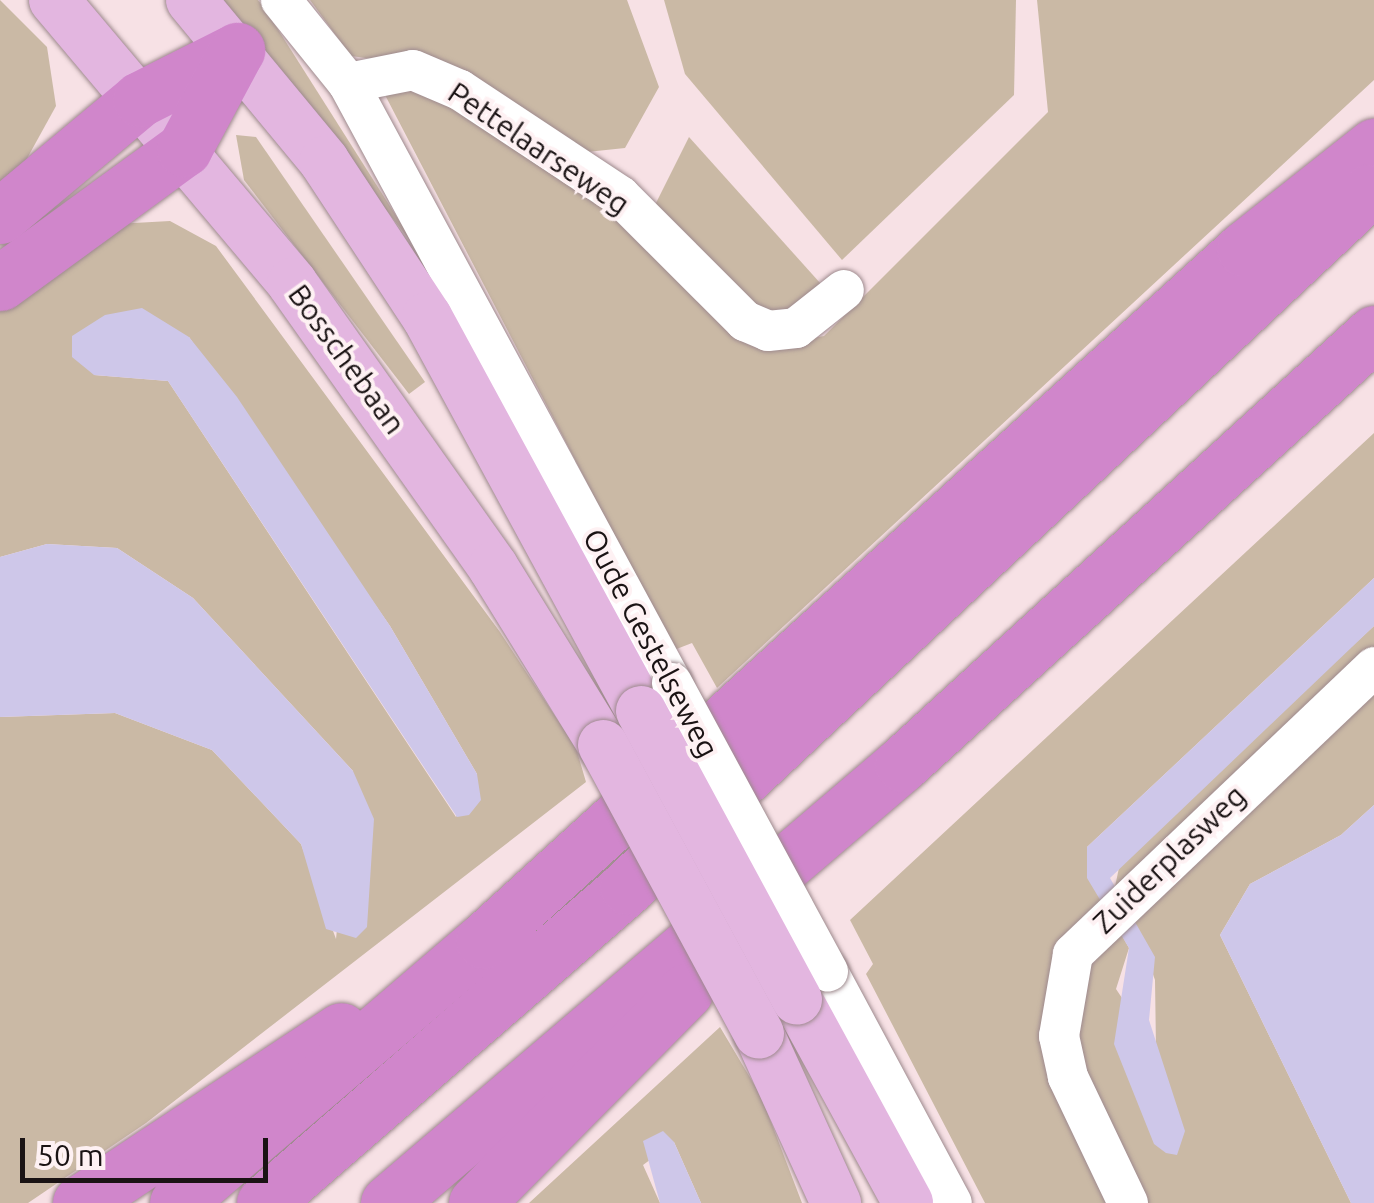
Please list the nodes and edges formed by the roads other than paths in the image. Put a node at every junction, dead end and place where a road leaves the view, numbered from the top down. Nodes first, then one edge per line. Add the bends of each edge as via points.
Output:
1 (54, 0) edge
2 (191, 0) edge
3 (281, 0) edge
4 (237, 50) junction
5 (348, 84) junction
6 (140, 99) junction
7 (1374, 146) edge
8 (184, 149) junction
9 (1374, 186) edge
10 (0, 216) edge
11 (0, 283) edge
12 (844, 290) dead end
13 (1374, 333) edge
14 (1374, 668) edge
15 (657, 697) junction
16 (902, 764) junction
17 (483, 942) junction
18 (813, 986) junction
19 (80, 1203) edge
20 (177, 1203) edge
21 (264, 1203) edge
22 (388, 1203) edge
23 (476, 1203) edge
24 (836, 1203) edge
25 (908, 1203) edge
26 (952, 1203) edge
27 (1128, 1203) edge

1 - 6 main road, Bosschebaan
2 - 4 main road
3 - 5 street
4 - 6 highway
4 - 8 highway
4 - 15 main road via 427,317
5 - 12 street, Pettelaarseweg via 365,73 413,70 460,90 620,196 745,321 768,331 796,328
5 - 15 street, Oude Gestelseweg
6 - 8 main road, Bosschebaan
6 - 10 highway
7 - 17 highway via 1244,250
8 - 11 highway
8 - 24 main road, Bosschebaan, bridge via 402,436 604,746 759,1034
9 - 21 highway via 627,887
13 - 16 highway
14 - 27 street, Zuiderplasweg via 1130,891 1069,968 1059,1036 1068,1078
15 - 18 main road, bridge
16 - 22 highway
16 - 23 highway
17 - 19 highway
17 - 20 highway
18 - 25 main road
18 - 26 street

